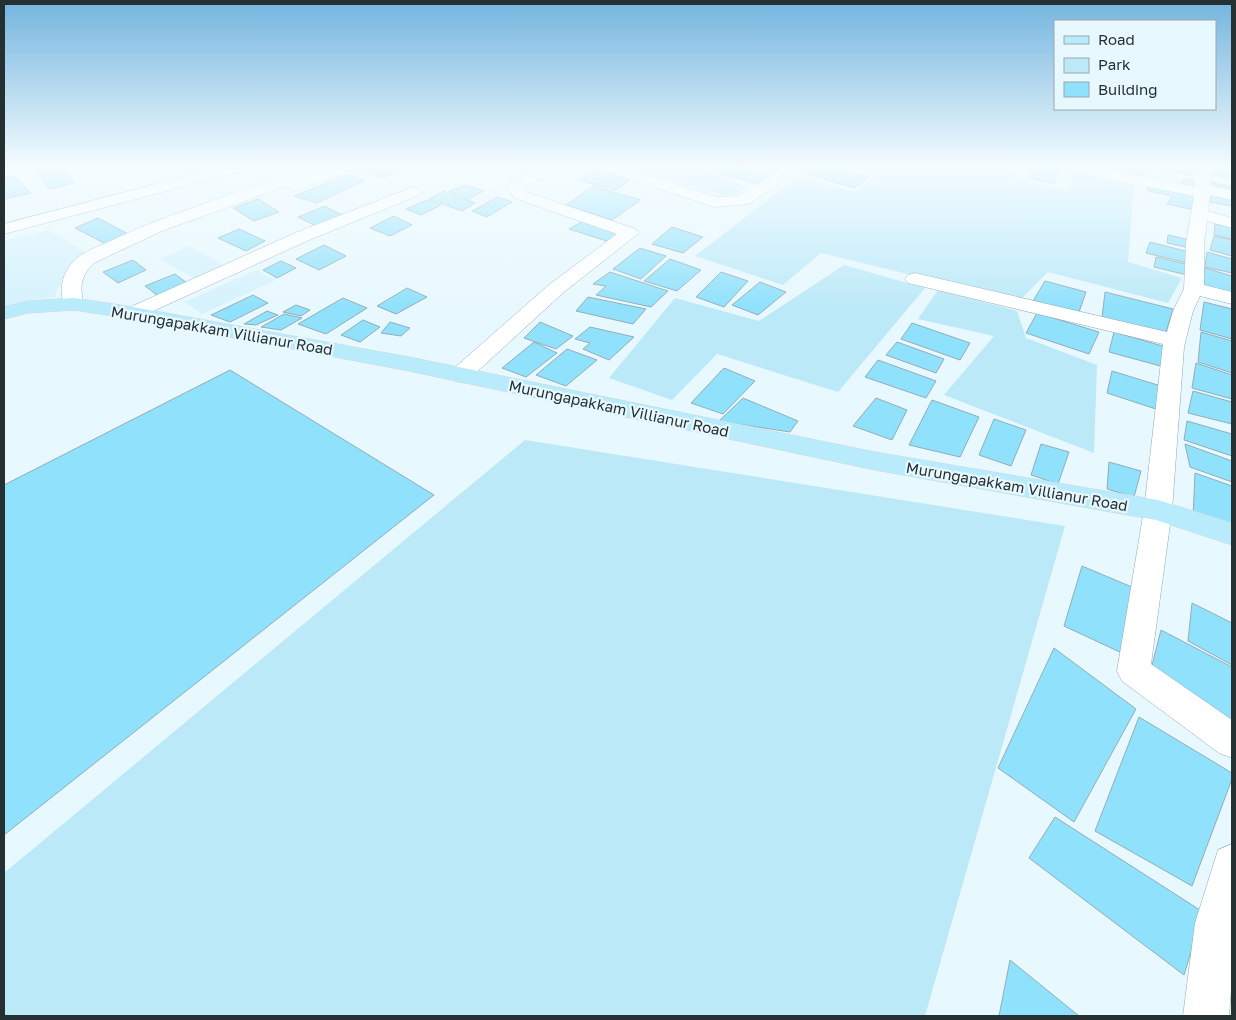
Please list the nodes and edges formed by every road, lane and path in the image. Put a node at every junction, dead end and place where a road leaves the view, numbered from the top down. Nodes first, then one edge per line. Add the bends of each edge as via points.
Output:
1 (67, 213) edge
2 (196, 213) edge
3 (362, 213) edge
4 (571, 213) edge
5 (1199, 214) joint
6 (1232, 223) edge
7 (4, 229) edge
8 (915, 280) dead end
9 (1194, 289) junction
10 (1232, 298) edge
11 (74, 304) junction
12 (4, 313) edge
13 (133, 313) junction
14 (1175, 340) junction
15 (460, 375) junction
16 (1158, 510) junction
17 (1232, 534) edge
18 (1232, 741) edge
19 (1232, 864) edge
20 (1206, 1016) edge

1 - 7 street
2 - 11 street via 87,259 77,267 73,279 70,294
3 - 13 street
4 - 15 street via 630,233 557,288
5 - 6 street
5 - 9 street
8 - 14 street
9 - 10 street
9 - 14 street via 1183,310
11 - 12 main road, Murungapakkam Villianur Road via 28,307
11 - 13 main road, Murungapakkam Villianur Road
13 - 15 main road, Murungapakkam Villianur Road
14 - 16 street
15 - 16 main road, Murungapakkam Villianur Road via 875,461
16 - 17 main road, Murungapakkam Villianur Road
16 - 18 street via 1134,671
19 - 20 street via 1216,923

